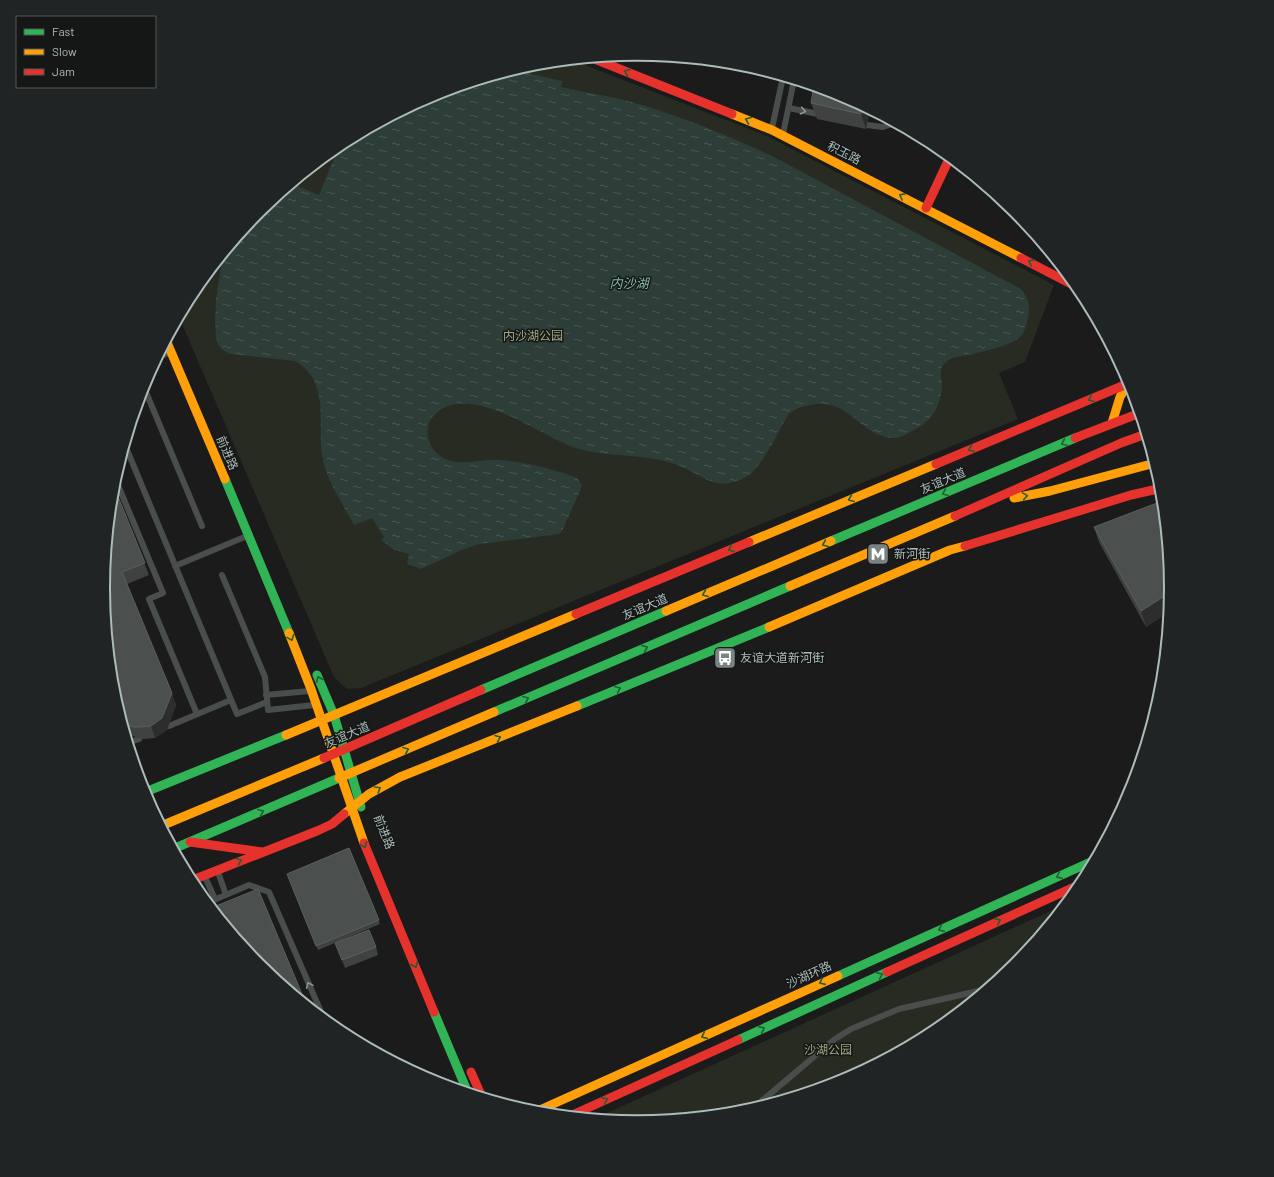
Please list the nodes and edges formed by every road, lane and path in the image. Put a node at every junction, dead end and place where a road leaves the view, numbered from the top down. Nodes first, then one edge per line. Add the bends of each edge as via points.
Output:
1 (602, 62) edge
2 (782, 81) edge
3 (793, 85) edge
4 (789, 108) junction
5 (818, 114) edge
6 (867, 125) dead end
7 (889, 125) edge
8 (772, 130) junction
9 (783, 136) junction
10 (948, 163) edge
11 (926, 208) junction
12 (1064, 280) edge
13 (169, 346) edge
14 (171, 351) junction
15 (165, 354) edge
16 (1123, 385) edge
17 (1125, 390) edge
18 (147, 394) edge
19 (1135, 415) edge
20 (1112, 423) junction
21 (1142, 435) edge
22 (127, 451) edge
23 (1150, 464) edge
24 (119, 489) edge
25 (1155, 490) edge
26 (987, 502) junction
27 (202, 526) dead end
28 (249, 535) junction
29 (175, 566) junction
30 (222, 575) dead end
31 (266, 575) junction
32 (304, 645) dead end
33 (312, 663) dead end
34 (311, 690) junction
35 (266, 694) junction
36 (232, 700) junction
37 (267, 702) junction
38 (317, 705) junction
39 (197, 714) junction
40 (334, 715) junction
41 (322, 720) junction
42 (169, 726) dead end
43 (139, 739) dead end
44 (132, 742) edge
45 (345, 749) junction
46 (333, 754) junction
47 (352, 773) junction
48 (341, 778) junction
49 (150, 790) edge
50 (360, 802) junction
51 (351, 808) junction
52 (165, 824) edge
53 (372, 836) dead end
54 (190, 842) junction
55 (177, 847) edge
56 (262, 852) junction
57 (1087, 864) edge
58 (217, 870) junction
59 (205, 875) junction
60 (196, 879) edge
61 (1071, 888) edge
62 (226, 895) junction
63 (215, 900) joint
64 (977, 991) edge
65 (320, 1010) edge
66 (466, 1061) dead end
67 (466, 1088) edge
68 (480, 1092) edge
69 (762, 1101) edge
70 (545, 1108) edge
71 (578, 1112) edge

8 -> 1 main road, 积玉路
2 - 8 lane
3 - 4 lane
4 -> 5 lane
4 - 9 lane
6 - 7 lane
8 - 9 main road, 积玉路
11 -> 9 main road, 积玉路
10 - 11 main road
12 -> 11 main road, 积玉路 via 938,210
13 - 14 main road, 前进路
14 - 15 lane
14 - 28 main road, 前进路
16 -> 40 main road
17 - 20 main road via 1115,407
18 - 27 lane
19 - 20 main road, 友谊大道
20 -> 45 main road, 友谊大道 via 549,660
21 - 26 main road
22 - 29 lane
26 -> 23 main road via 1048,492
24 - 39 lane via 162,593 149,599
50 -> 25 main road via 381,786 400,777 684,663 950,550
47 -> 26 main road
28 - 29 lane
28 - 31 main road, 前进路
29 - 36 lane
30 - 35 lane via 265,677
31 - 32 main road, 前进路
31 -> 34 main road, 前进路
40 -> 33 main road, 前进路
34 - 35 lane
34 - 38 main road, 前进路
35 - 37 lane
36 - 37 lane via 237,714
36 - 39 lane
37 - 38 lane via 268,710
38 - 41 main road, 前进路
39 - 42 lane
40 - 41 main road
40 - 45 main road, 前进路
41 - 46 main road, 前进路
41 - 49 main road
43 - 44 lane
45 - 46 main road, 友谊大道
45 - 47 main road, 前进路
46 - 48 main road, 前进路
46 - 52 main road, 友谊大道
47 - 48 main road
47 - 50 main road, 前进路
48 - 51 main road, 前进路
54 -> 48 main road
50 - 51 main road
50 - 53 main road, 前进路
51 - 56 main road via 332,824
51 -> 67 main road, 前进路
54 - 55 main road
54 - 56 main road
58 -> 56 main road
57 -> 70 main road, 沙湖环路
58 - 59 main road
58 - 62 lane
59 - 60 main road
59 - 63 lane
71 -> 61 main road
62 - 63 lane
65 -> 62 lane via 269,892 249,885
64 - 69 lane via 900,1010 851,1029
66 - 68 main road

